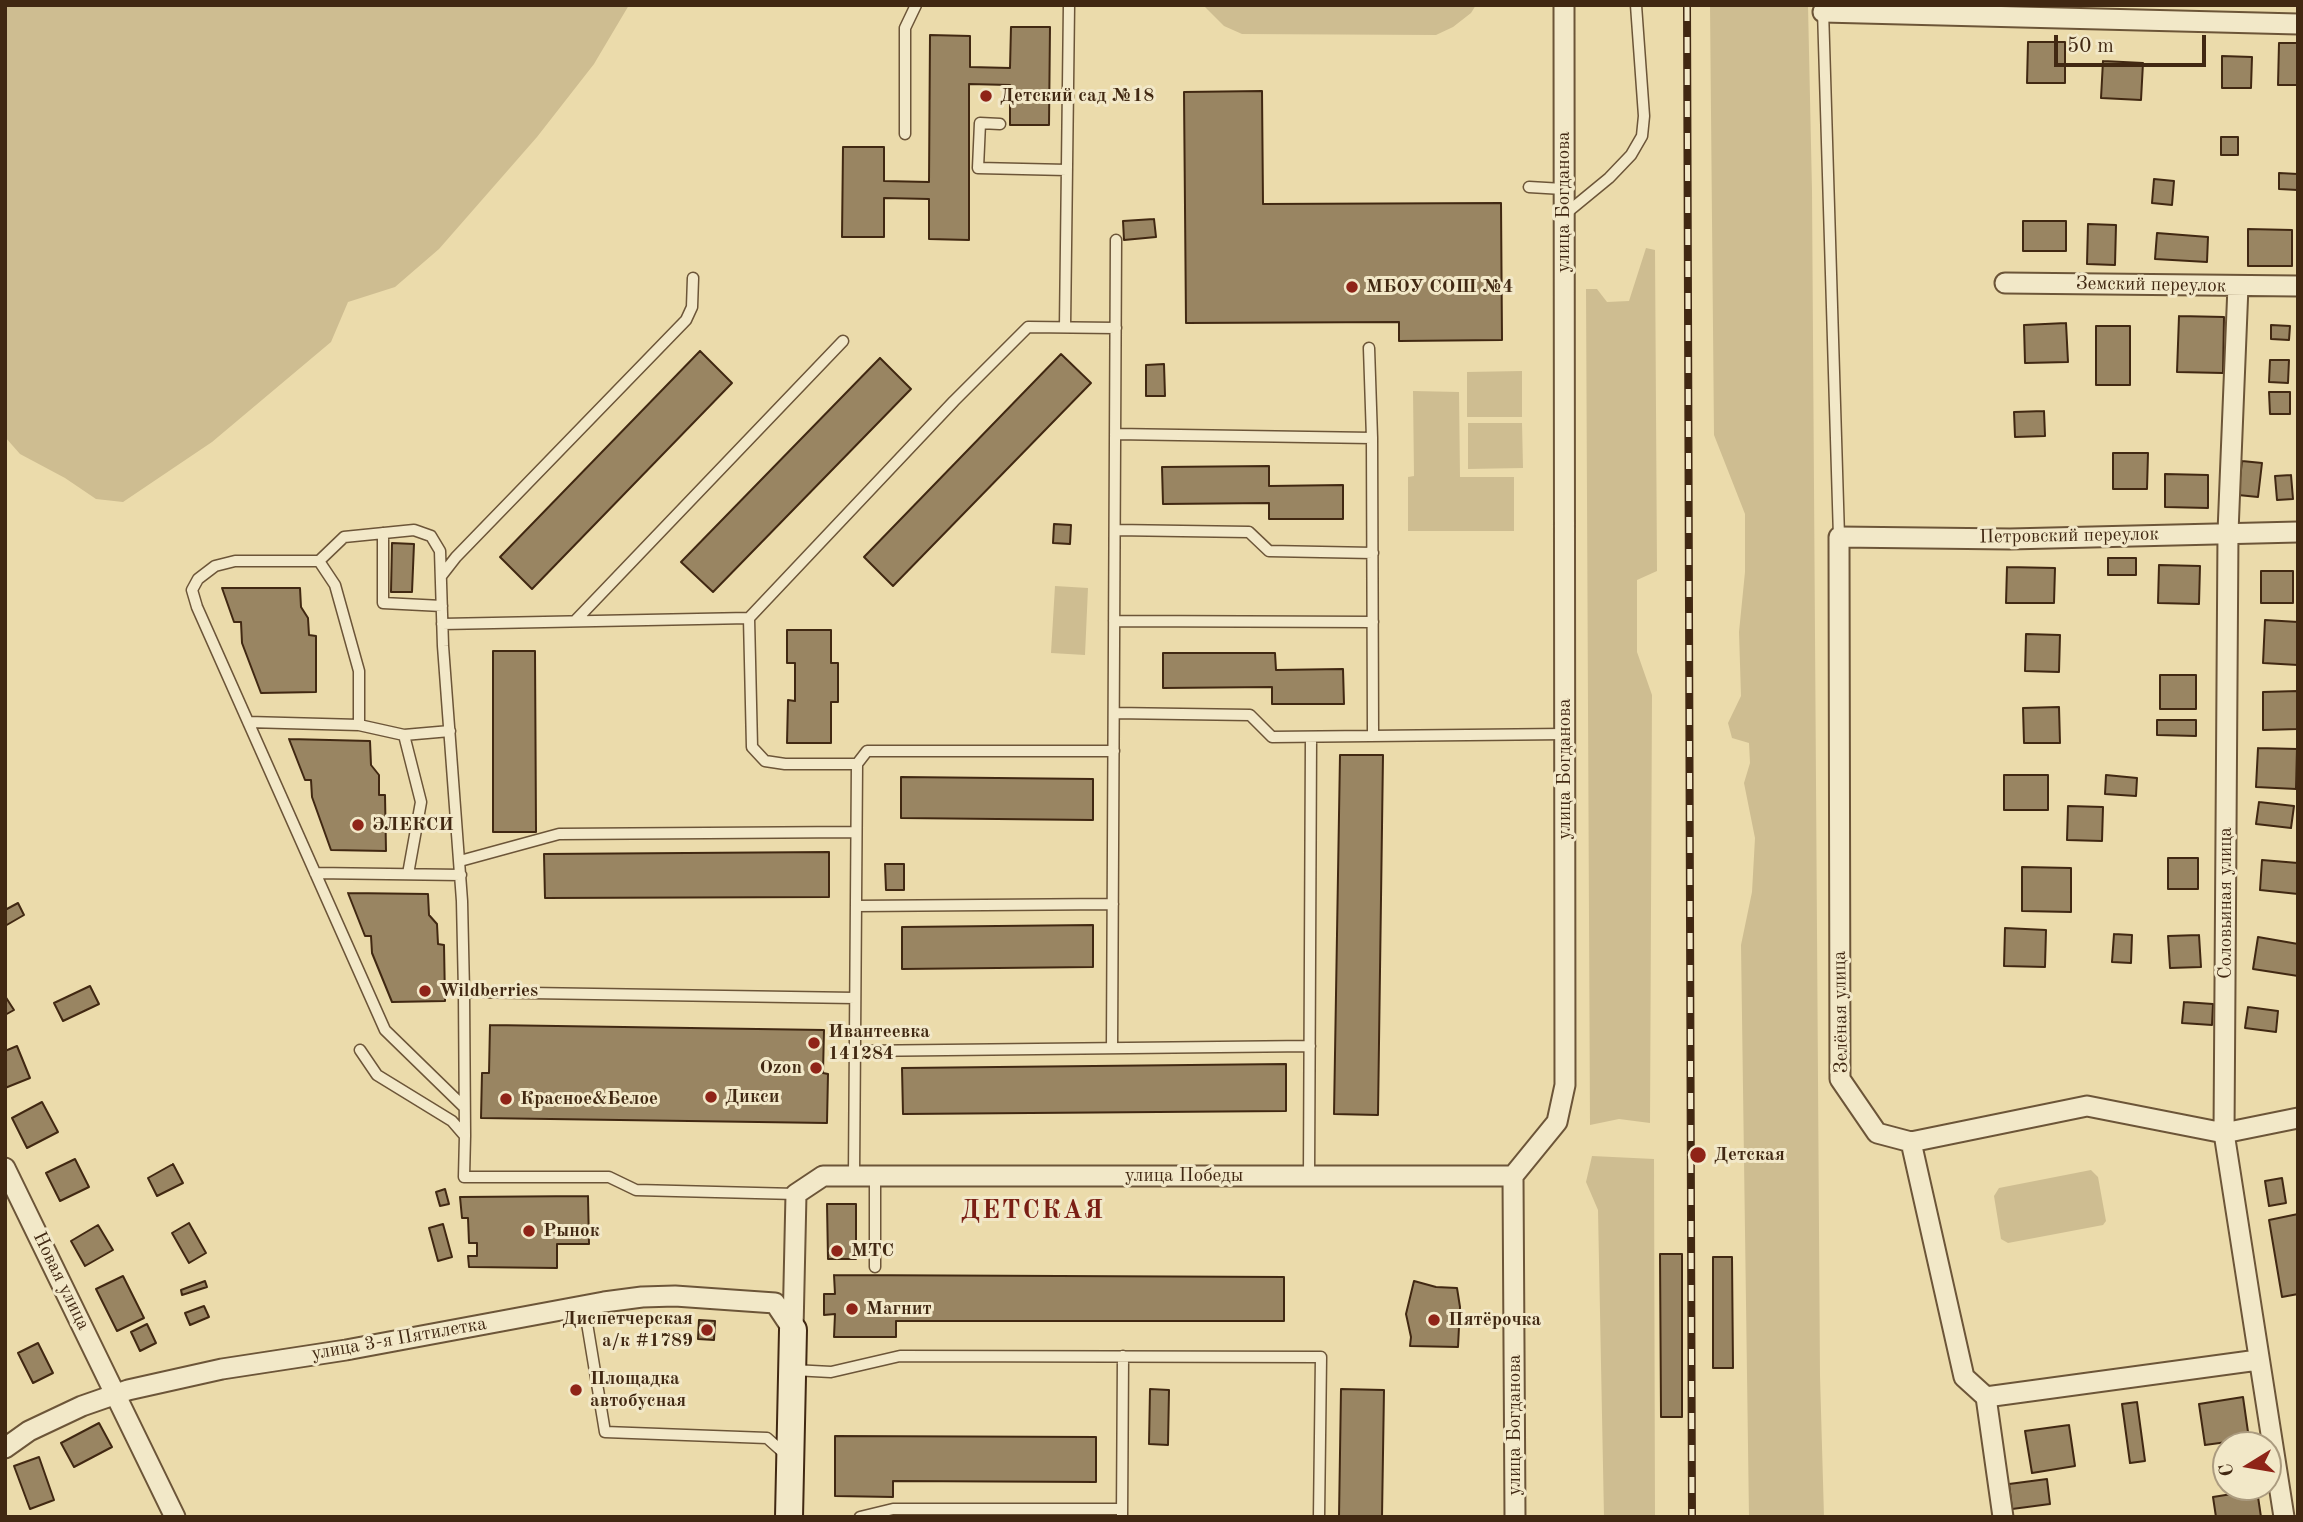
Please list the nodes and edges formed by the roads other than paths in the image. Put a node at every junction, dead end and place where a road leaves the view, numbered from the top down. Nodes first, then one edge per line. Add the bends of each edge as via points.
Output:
1 (916, 5) edge
2 (1069, 5) edge
3 (1564, 5) edge
4 (1636, 5) edge
5 (1822, 8) edge
6 (1975, 10) edge
7 (2298, 24) edge
8 (1000, 124) dead end
9 (905, 134) dead end
10 (1067, 170) junction
11 (1529, 187) dead end
12 (1563, 189) junction
13 (1563, 216) junction
14 (1116, 240) dead end
15 (693, 278) dead end
16 (2005, 283) dead end
17 (2238, 286) junction
18 (2298, 286) edge
19 (1065, 327) junction
20 (1116, 328) junction
21 (843, 341) dead end
22 (1369, 348) dead end
23 (1115, 435) junction
24 (1372, 438) junction
25 (1115, 530) junction
26 (2228, 532) junction
27 (2298, 532) edge
28 (383, 533) junction
29 (1839, 537) junction
30 (1373, 553) junction
31 (319, 561) junction
32 (442, 575) junction
33 (442, 606) junction
34 (749, 618) junction
35 (575, 621) junction
36 (1114, 621) junction
37 (1373, 622) junction
38 (442, 624) junction
39 (1114, 713) junction
40 (248, 722) junction
41 (359, 725) junction
42 (450, 731) junction
43 (404, 734) junction
44 (1373, 734) junction
45 (1565, 734) junction
46 (1311, 737) junction
47 (1114, 751) junction
48 (857, 764) junction
49 (855, 832) junction
50 (460, 861) junction
51 (315, 873) junction
52 (408, 874) junction
53 (461, 875) junction
54 (1113, 904) junction
55 (856, 906) junction
56 (464, 992) junction
57 (855, 998) junction
58 (1310, 1046) junction
59 (1112, 1048) junction
60 (360, 1050) dead end
61 (855, 1051) junction
62 (464, 1107) junction
63 (2298, 1118) edge
64 (2224, 1133) junction
65 (465, 1136) junction
66 (1911, 1142) junction
67 (5, 1168) edge
68 (854, 1176) junction
69 (875, 1176) junction
70 (1309, 1176) junction
71 (1513, 1176) junction
72 (796, 1194) junction
73 (875, 1267) dead end
74 (584, 1305) junction
75 (793, 1330) junction
76 (1123, 1356) junction
77 (2258, 1360) junction
78 (792, 1370) junction
79 (116, 1394) junction
80 (1986, 1397) junction
81 (5, 1448) edge
82 (790, 1457) junction
83 (1122, 1513) edge
84 (175, 1517) edge
85 (789, 1517) edge
86 (860, 1517) edge
87 (1320, 1517) edge
88 (1515, 1517) edge
89 (2004, 1517) edge
90 (2284, 1517) edge

1 - 9 lane via 905,28
2 - 10 lane
3 - 12 street, улица Богданова
4 - 13 lane via 1642,136 1609,178
5 - 6 street
5 - 29 lane
6 - 7 street
8 - 10 lane via 980,123 978,168
10 - 19 lane
11 - 12 lane
12 - 13 street, улица Богданова
13 - 45 street, улица Богданова
14 - 20 lane
15 - 32 lane via 692,307 686,320
16 - 17 street, Земский переулок
17 - 18 street, Земский переулок
17 - 26 street, Соловьиная улица
19 - 20 lane
19 - 34 lane via 1028,327
20 - 23 lane
21 - 35 lane
22 - 24 lane
23 - 24 lane
23 - 25 lane
24 - 30 lane
25 - 30 lane via 1249,532 1269,551
25 - 36 lane
26 - 27 street, Петровский переулок
26 - 29 street, Петровский переулок via 2010,539
26 - 64 street, Соловьиная улица
28 - 31 lane via 344,537
28 - 32 lane via 414,530 431,536 440,551
28 - 33 lane via 383,603
29 - 66 street, Зелёная улица via 1840,1079 1877,1133
30 - 37 lane
31 - 40 lane via 225,563 198,579 192,590
31 - 41 lane via 335,585 359,671
32 - 33 lane
33 - 38 lane
34 - 35 lane
34 - 48 lane via 752,747 765,761
35 - 38 lane
36 - 37 lane
36 - 39 lane
37 - 44 lane
38 - 42 lane
39 - 46 lane via 1250,715 1272,737
39 - 47 lane
40 - 41 lane
40 - 51 lane
41 - 43 lane
42 - 43 lane
42 - 50 lane
43 - 52 lane via 421,802
44 - 45 lane
44 - 46 lane
45 - 71 street, улица Богданова via 1565,1085 1557,1122
46 - 58 lane
47 - 48 lane via 867,751
47 - 54 lane
48 - 49 lane
49 - 50 lane via 559,834
49 - 55 lane
50 - 53 lane
51 - 52 lane
51 - 62 lane via 385,1030
52 - 53 lane
53 - 56 lane
54 - 55 lane
54 - 59 lane
55 - 57 lane
56 - 57 lane
56 - 62 lane
57 - 61 lane
58 - 59 lane
58 - 70 lane
59 - 61 lane
60 - 65 lane via 377,1075 452,1121
61 - 68 lane
62 - 65 lane
63 - 64 street
64 - 66 street via 2087,1106
64 - 77 street, Соловьиная улица
65 - 72 lane via 464,1177 609,1177 636,1190
66 - 80 street via 1964,1377
67 - 79 street, Новая улица
68 - 69 street, улица Победы
68 - 72 street, улица Победы via 823,1177
69 - 70 street, улица Победы
69 - 73 lane
70 - 71 street, улица Победы
71 - 88 street, улица Богданова
72 - 75 street
74 - 75 street, улица 3-я Пятилетка via 675,1296 775,1303
74 - 79 street, улица 3-я Пятилетка via 222,1370
74 - 82 lane via 605,1432 767,1438
75 - 78 street
76 - 78 lane via 900,1356 831,1372
76 - 83 lane
76 - 87 lane via 1321,1357
77 - 80 street
77 - 90 street, Соловьиная улица
78 - 82 street
79 - 81 street, улица 3-я Пятилетка via 29,1431
79 - 84 street, Новая улица
80 - 89 street
82 - 85 street
83 - 86 lane via 893,1508

